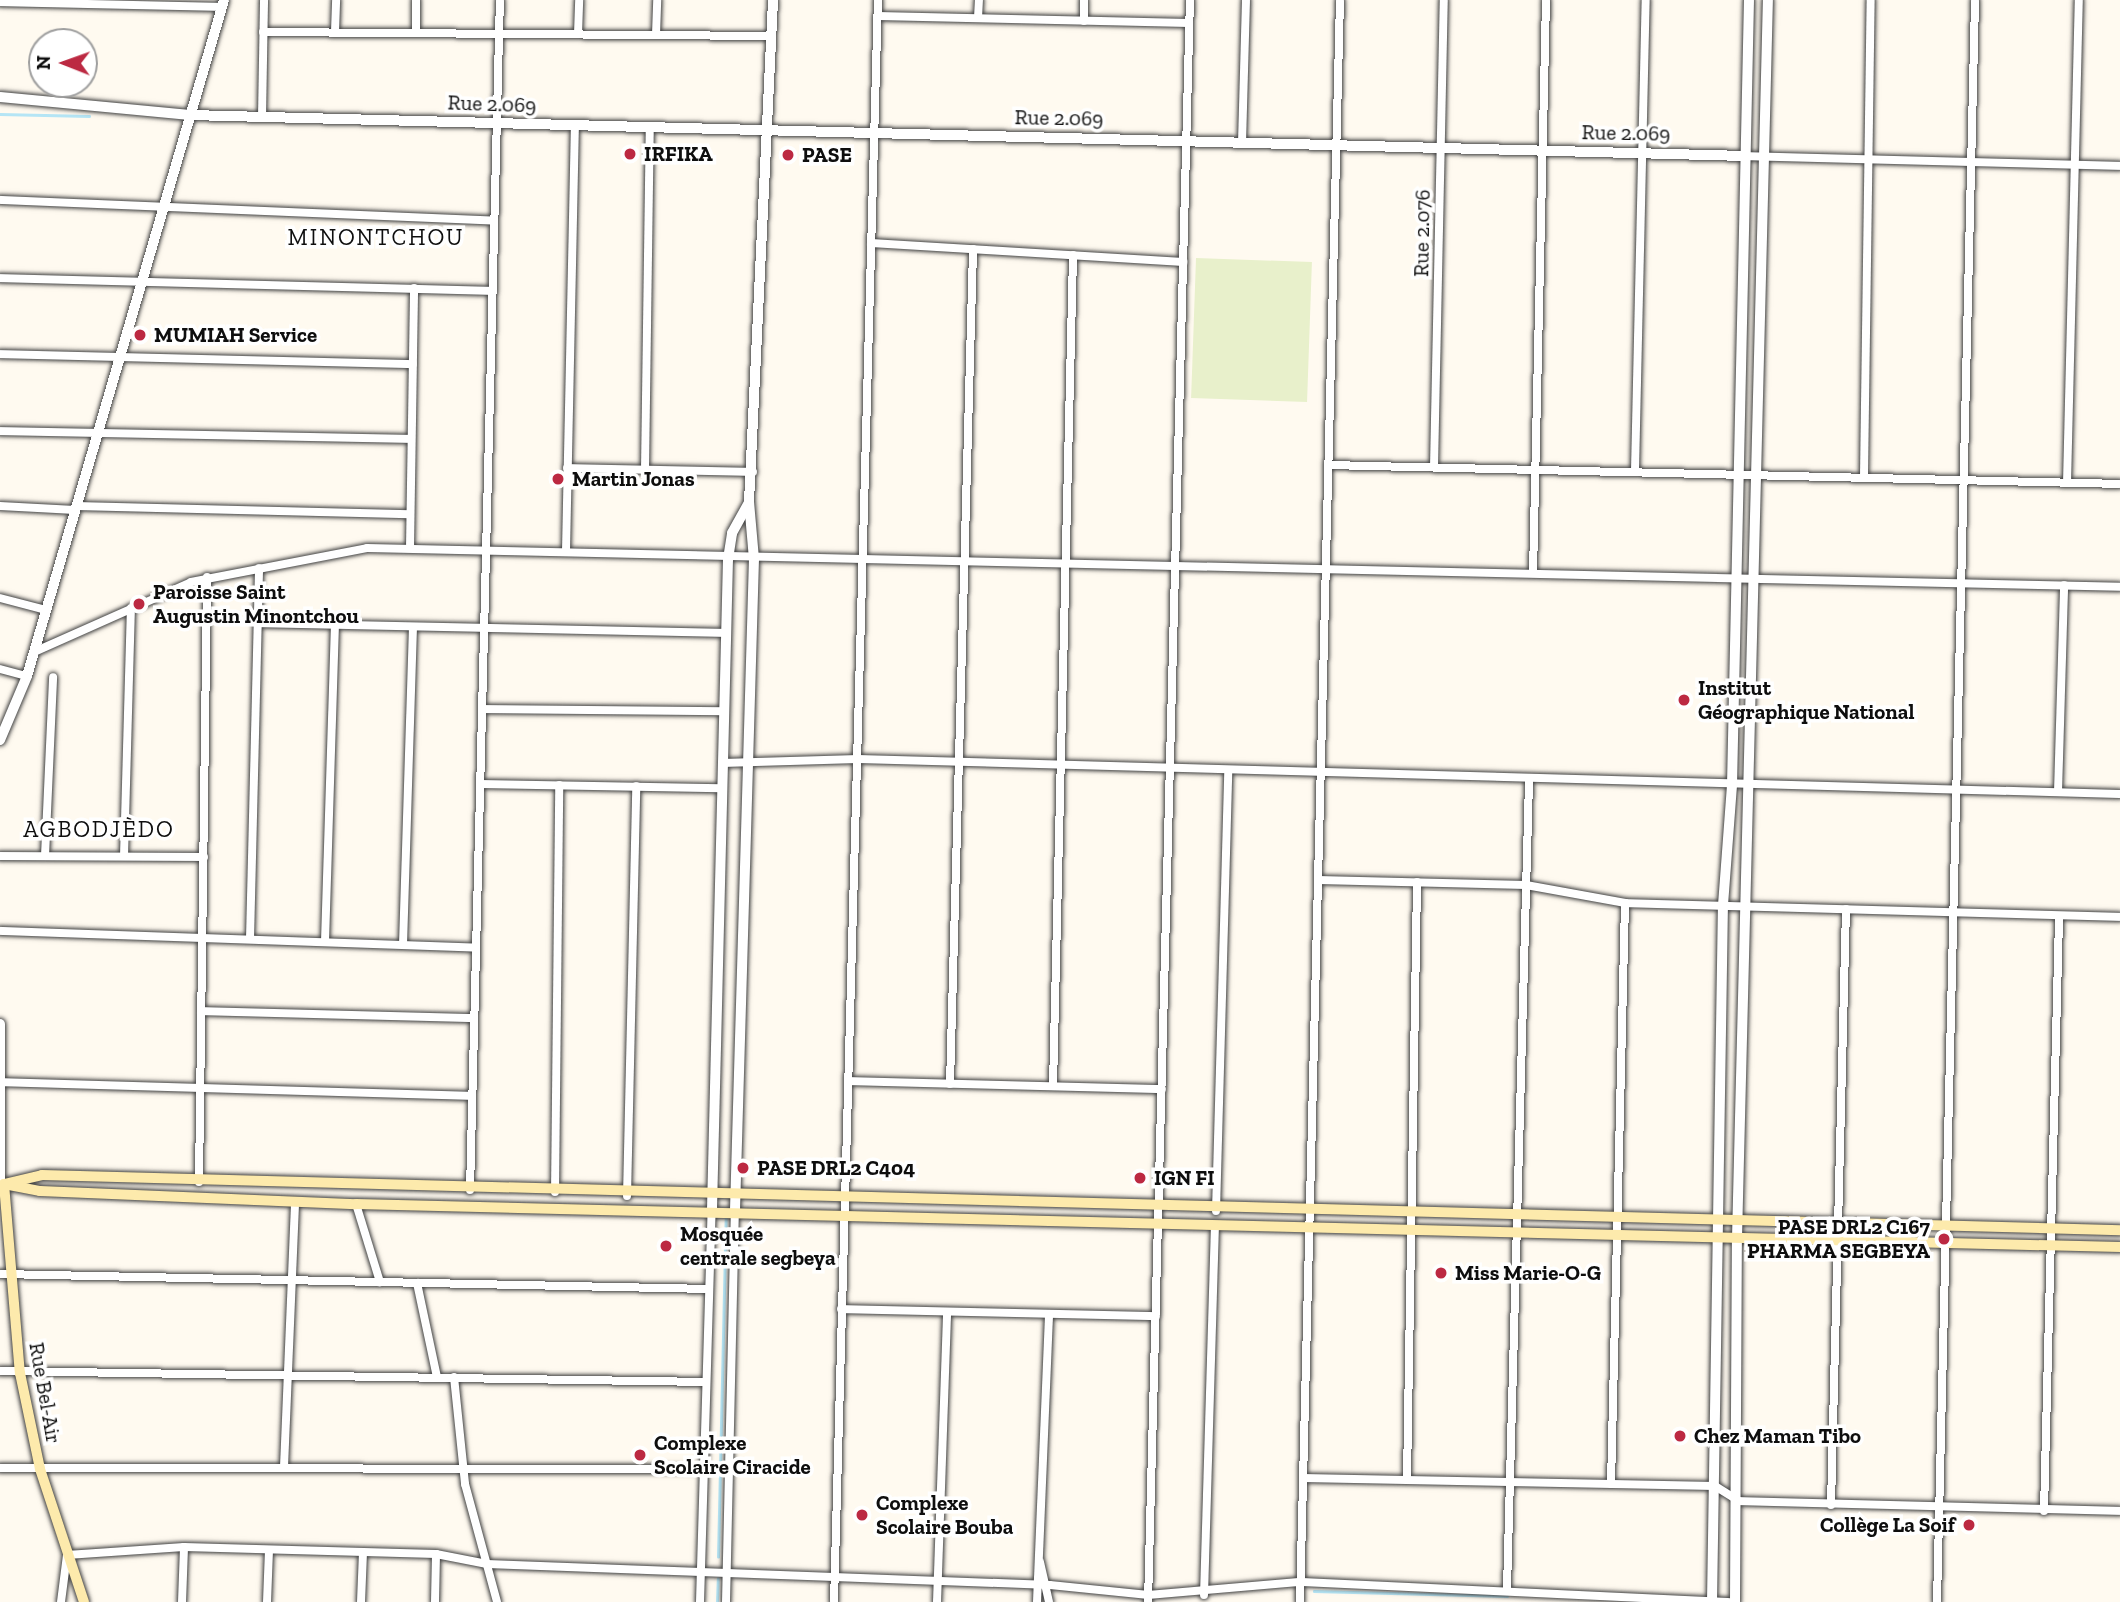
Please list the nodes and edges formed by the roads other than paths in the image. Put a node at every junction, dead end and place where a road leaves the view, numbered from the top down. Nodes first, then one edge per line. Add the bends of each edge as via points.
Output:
1 (264, 0) edge
2 (336, 0) edge
3 (416, 0) edge
4 (500, 0) edge
5 (579, 0) edge
6 (657, 0) edge
7 (773, 0) edge
8 (878, 0) edge
9 (979, 0) edge
10 (1084, 0) edge
11 (1190, 0) edge
12 (1246, 0) edge
13 (1340, 0) edge
14 (1444, 0) edge
15 (1546, 0) edge
16 (1646, 0) edge
17 (1749, 0) edge
18 (1768, 0) edge
19 (1871, 0) edge
20 (1975, 0) edge
21 (2079, 0) edge
22 (0, 2) edge
23 (223, 4) edge
24 (878, 16) junction
25 (978, 18) junction
26 (1084, 21) junction
27 (1189, 23) junction
28 (263, 32) junction
29 (335, 32) junction
30 (416, 33) junction
31 (499, 34) junction
32 (578, 34) junction
33 (656, 35) junction
34 (772, 36) junction
35 (0, 97) edge
36 (190, 115) junction
37 (262, 117) junction
38 (496, 123) junction
39 (575, 125) junction
40 (650, 127) junction
41 (770, 130) junction
42 (874, 133) junction
43 (1186, 141) junction
44 (1242, 143) junction
45 (1336, 145) junction
46 (1441, 148) junction
47 (1542, 150) junction
48 (1643, 153) junction
49 (1745, 156) junction
50 (1764, 157) junction
51 (1868, 158) junction
52 (1972, 159) junction
53 (2077, 162) junction
54 (2120, 166) edge
55 (0, 200) edge
56 (164, 204) junction
57 (494, 221) junction
58 (871, 243) junction
59 (973, 249) junction
60 (1073, 255) junction
61 (1183, 261) junction
62 (0, 278) edge
63 (141, 283) junction
64 (414, 288) junction
65 (492, 291) junction
66 (0, 354) edge
67 (120, 358) junction
68 (413, 364) junction
69 (0, 430) edge
70 (97, 435) junction
71 (411, 439) junction
72 (1328, 465) junction
73 (1434, 467) junction
74 (567, 468) junction
75 (1535, 469) junction
76 (645, 470) junction
77 (1635, 470) junction
78 (753, 472) junction
79 (1738, 472) junction
80 (1755, 473) junction
81 (1864, 476) junction
82 (1965, 480) junction
83 (2067, 482) junction
84 (2120, 484) edge
85 (749, 502) junction
86 (0, 506) edge
87 (76, 508) junction
88 (410, 514) junction
89 (410, 548) junction
90 (486, 550) junction
91 (566, 551) junction
92 (863, 558) junction
93 (728, 559) junction
94 (754, 559) junction
95 (962, 560) junction
96 (1068, 562) junction
97 (1175, 565) junction
98 (259, 568) junction
99 (1326, 568) junction
100 (1533, 573) junction
101 (207, 577) junction
102 (1736, 577) junction
103 (1752, 578) junction
104 (1962, 583) junction
105 (2064, 585) junction
106 (2120, 587) edge
107 (0, 598) edge
108 (131, 608) junction
109 (46, 610) junction
110 (257, 623) junction
111 (335, 624) junction
112 (413, 627) junction
113 (484, 628) junction
114 (725, 633) junction
115 (34, 652) junction
116 (0, 668) edge
117 (27, 676) junction
118 (53, 677) dead end
119 (482, 709) junction
120 (722, 710) junction
121 (0, 740) edge
122 (858, 759) junction
123 (957, 762) junction
124 (722, 763) junction
125 (745, 764) junction
126 (1061, 765) junction
127 (1170, 769) junction
128 (1228, 770) junction
129 (1321, 773) junction
130 (1529, 779) junction
131 (480, 784) junction
132 (559, 785) junction
133 (1732, 785) junction
134 (636, 786) junction
135 (1747, 786) junction
136 (721, 788) junction
137 (1958, 790) junction
138 (2058, 792) junction
139 (2120, 794) edge
140 (0, 856) edge
141 (45, 856) junction
142 (124, 856) junction
143 (204, 857) junction
144 (1318, 880) junction
145 (1417, 882) junction
146 (1526, 885) junction
147 (1625, 903) junction
148 (1723, 905) junction
149 (1746, 908) junction
150 (1846, 909) junction
151 (1954, 912) junction
152 (2059, 917) junction
153 (2120, 918) edge
154 (0, 931) edge
155 (202, 937) junction
156 (250, 939) junction
157 (325, 942) junction
158 (403, 945) junction
159 (476, 948) junction
160 (201, 1010) junction
161 (474, 1018) junction
162 (0, 1024) edge
163 (850, 1081) junction
164 (1, 1082) edge
165 (950, 1084) junction
166 (1053, 1086) junction
167 (200, 1087) junction
168 (1162, 1089) junction
169 (472, 1096) junction
170 (199, 1182) junction
171 (2, 1184) edge
172 (470, 1191) junction
173 (555, 1192) junction
174 (712, 1194) junction
175 (734, 1195) junction
176 (627, 1196) junction
177 (845, 1197) junction
178 (295, 1202) junction
179 (356, 1205) junction
180 (1154, 1208) junction
181 (712, 1209) junction
182 (735, 1210) junction
183 (1216, 1210) junction
184 (1309, 1211) junction
185 (1413, 1212) junction
186 (844, 1215) junction
187 (1513, 1217) junction
188 (1613, 1219) junction
189 (1716, 1221) junction
190 (1738, 1222) junction
191 (1307, 1225) junction
192 (1843, 1225) junction
193 (1155, 1226) junction
194 (1215, 1227) junction
195 (1410, 1228) junction
196 (1946, 1229) junction
197 (2049, 1229) junction
198 (2120, 1230) edge
199 (1512, 1232) junction
200 (1614, 1233) junction
201 (1716, 1236) junction
202 (1737, 1238) junction
203 (1842, 1242) junction
204 (2049, 1242) junction
205 (1946, 1243) junction
206 (2120, 1247) edge
207 (4, 1274) edge
208 (290, 1280) junction
209 (380, 1282) junction
210 (417, 1283) junction
211 (708, 1289) junction
212 (841, 1309) junction
213 (947, 1312) junction
214 (1049, 1314) junction
215 (1156, 1316) junction
216 (0, 1371) edge
217 (286, 1372) junction
218 (20, 1373) junction
219 (437, 1377) junction
220 (454, 1377) junction
221 (706, 1382) junction
222 (284, 1467) junction
223 (0, 1468) edge
224 (40, 1469) junction
225 (704, 1469) junction
226 (464, 1472) junction
227 (1303, 1478) junction
228 (1407, 1480) junction
229 (1510, 1482) junction
230 (1611, 1484) junction
231 (1715, 1486) junction
232 (1739, 1501) junction
233 (1831, 1505) junction
234 (1939, 1507) junction
235 (2044, 1511) junction
236 (2120, 1511) edge
237 (184, 1547) junction
238 (269, 1550) junction
239 (363, 1553) junction
240 (436, 1554) junction
241 (67, 1555) junction
242 (1039, 1559) junction
243 (487, 1564) junction
244 (701, 1573) junction
245 (726, 1574) junction
246 (834, 1578) junction
247 (938, 1582) junction
248 (1301, 1582) junction
249 (1037, 1585) junction
250 (1050, 1585) junction
251 (1507, 1589) junction
252 (1204, 1595) junction
253 (1148, 1598) edge
254 (1712, 1600) edge
255 (61, 1602) edge
256 (84, 1602) edge
257 (182, 1602) edge
258 (267, 1602) edge
259 (361, 1602) edge
260 (435, 1602) edge
261 (497, 1602) edge
262 (701, 1602) edge
263 (726, 1602) edge
264 (834, 1602) edge
265 (937, 1602) edge
266 (1037, 1602) edge
267 (1049, 1602) edge
268 (1300, 1602) edge
269 (1732, 1602) edge
270 (1937, 1602) edge

1 - 28 street
2 - 29 street
3 - 30 street
4 - 31 street
5 - 32 street
6 - 33 street
7 - 34 street
8 - 24 street
9 - 25 street
10 - 26 street
11 - 27 street
12 - 44 street
13 - 45 street
14 - 46 street, Rue 2.076
15 - 47 street
16 - 48 street
17 - 49 street
18 - 50 street
19 - 51 street
20 - 52 street
21 - 53 street
22 - 23 street
23 - 36 street
24 - 25 street
24 - 42 street
25 - 26 street
26 - 27 street
27 - 43 street
28 - 29 street
28 - 37 street
29 - 30 street
30 - 31 street
31 - 32 street
31 - 38 street
32 - 33 street
33 - 34 street
34 - 41 street
35 - 36 street, Rue 2.069
36 - 37 street, Rue 2.069
36 - 56 street
37 - 38 street, Rue 2.069
38 - 39 street, Rue 2.069
38 - 57 street
39 - 40 street, Rue 2.069
39 - 74 street
40 - 41 street, Rue 2.069
40 - 76 street
41 - 42 street, Rue 2.069
41 - 78 street
42 - 43 street, Rue 2.069
42 - 58 street
43 - 44 street, Rue 2.069
43 - 61 street
44 - 45 street, Rue 2.069
45 - 46 street, Rue 2.069
45 - 72 street
46 - 47 street, Rue 2.069
46 - 73 street, Rue 2.076
47 - 48 street, Rue 2.069
47 - 75 street
48 - 49 street, Rue 2.069
48 - 77 street
49 - 50 street, Rue 2.069
49 - 79 street
50 - 51 street, Rue 2.069
50 - 80 street
51 - 52 street, Rue 2.069
51 - 81 street
52 - 53 street, Rue 2.069
52 - 82 street
53 - 54 street, Rue 2.069
53 - 83 street
55 - 56 street
56 - 57 street
56 - 63 street
57 - 65 street
58 - 59 street
58 - 92 street
59 - 60 street
59 - 95 street
60 - 61 street
60 - 96 street
61 - 97 street
62 - 63 street
63 - 64 street
63 - 67 street
64 - 65 street
64 - 68 street
65 - 90 street
66 - 67 street
67 - 68 street
67 - 70 street
68 - 71 street
69 - 70 street
70 - 71 street
70 - 87 street
71 - 88 street
72 - 73 street
72 - 99 street
73 - 75 street
74 - 76 street
74 - 91 street
75 - 77 street
75 - 100 street
76 - 78 street
77 - 79 street
78 - 85 street
79 - 80 street
79 - 102 street
80 - 81 street
80 - 103 street
81 - 82 street
82 - 83 street
82 - 104 street
83 - 84 street
85 - 93 street via 732,533
85 - 94 street
86 - 87 street
87 - 88 street
87 - 109 street
88 - 89 street
89 - 90 street
89 - 98 street via 349,549
90 - 91 street
90 - 113 street
91 - 93 street
92 - 94 street
92 - 95 street
92 - 122 street
93 - 94 street
93 - 114 street
94 - 125 street
95 - 96 street
95 - 123 street
96 - 97 street
96 - 126 street
97 - 99 street
97 - 127 street
98 - 101 street
98 - 110 street
99 - 100 street
99 - 129 street
100 - 102 street
101 - 108 street
101 - 143 street
102 - 103 street
102 - 133 street
103 - 104 street
103 - 135 street
104 - 105 street
104 - 137 street
105 - 106 street
105 - 138 street
107 - 109 street
108 - 115 street
108 - 142 street
109 - 115 street
110 - 111 street
110 - 156 street
111 - 112 street
111 - 157 street
112 - 113 street
112 - 158 street
113 - 114 street
113 - 119 street
114 - 120 street
115 - 117 street
116 - 117 street
117 - 121 street
118 - 141 street
119 - 120 street
119 - 131 street
120 - 124 street
122 - 123 street
122 - 125 street
122 - 163 street
123 - 126 street
123 - 165 street
124 - 125 street
124 - 136 street
125 - 175 street
126 - 127 street
126 - 166 street
127 - 128 street
127 - 168 street
128 - 129 street
128 - 183 street
129 - 130 street
129 - 144 street
130 - 133 street
130 - 146 street
131 - 132 street
131 - 159 street
132 - 134 street
132 - 173 street
133 - 135 street
133 - 148 street
134 - 136 street
134 - 176 street
135 - 137 street
135 - 149 street
136 - 174 street
137 - 138 street
137 - 151 street
138 - 139 street
140 - 141 street
141 - 142 street
142 - 143 street
143 - 155 street
144 - 145 street
144 - 184 street
145 - 146 street
145 - 185 street
146 - 147 street
146 - 187 street
147 - 148 street
147 - 188 street
148 - 149 street
148 - 189 street
149 - 150 street
149 - 190 street
150 - 151 street
150 - 192 street
151 - 152 street
151 - 196 street
152 - 153 street
152 - 197 street
154 - 155 street
155 - 156 street
155 - 160 street
156 - 157 street
157 - 158 street
158 - 159 street
159 - 161 street
160 - 161 street
160 - 167 street
161 - 169 street
162 - 164 street
163 - 165 street
163 - 177 street
164 - 167 street
164 - 171 street
165 - 166 street
166 - 168 street
167 - 169 street
167 - 170 street
168 - 180 street
169 - 172 street
170 - 171 main road via 42,1175
170 - 172 main road
171 - 178 main road
171 - 207 main road, Rue Bel-Air
172 - 173 main road
173 - 176 main road
174 - 175 main road
174 - 176 main road
174 - 181 street
175 - 177 main road
175 - 182 street
177 - 180 main road
177 - 186 street
178 - 179 main road
178 - 208 street
179 - 181 main road
179 - 209 street
180 - 183 main road
180 - 193 street
181 - 182 main road
181 - 211 street
182 - 186 main road
182 - 245 street
183 - 184 main road
184 - 185 main road
184 - 191 street
185 - 187 main road
185 - 195 street
186 - 193 main road
186 - 212 street
187 - 188 main road
187 - 199 street
188 - 189 main road
188 - 200 street
189 - 190 main road
189 - 201 street
190 - 192 main road
190 - 202 street
191 - 194 main road
191 - 195 main road
191 - 227 street
192 - 196 main road
192 - 203 street
193 - 194 main road
193 - 215 street
194 - 252 street
195 - 199 main road
195 - 228 street
196 - 197 main road
196 - 205 street
197 - 198 main road
197 - 204 street
199 - 200 main road
199 - 229 street
200 - 201 main road
200 - 230 street
201 - 202 main road
201 - 231 street
202 - 203 main road
202 - 232 street
203 - 205 main road
203 - 233 street
204 - 205 main road
204 - 206 main road
204 - 235 street
205 - 234 street
207 - 208 street
207 - 218 main road, Rue Bel-Air
208 - 209 street
208 - 217 street
209 - 210 street
210 - 211 street
210 - 219 street
211 - 221 street
212 - 213 street
212 - 246 street
213 - 214 street
213 - 247 street
214 - 215 street
214 - 242 street
215 - 253 street
216 - 218 street
217 - 218 street
217 - 219 street
217 - 222 street
218 - 224 main road, Rue Bel-Air
219 - 220 street
220 - 221 street
220 - 226 street
221 - 225 street
222 - 224 street
222 - 226 street
223 - 224 street
224 - 241 main road, Rue Bel-Air
225 - 226 street
225 - 244 street
226 - 243 street
227 - 228 street
227 - 248 street
228 - 229 street
229 - 230 street
229 - 251 street
230 - 231 street
231 - 232 street
231 - 254 street
232 - 233 street
232 - 269 street
233 - 234 street
234 - 235 street
234 - 270 street
235 - 236 street
237 - 238 street
237 - 241 street
237 - 257 street
238 - 239 street
238 - 258 street
239 - 240 street
239 - 259 street
240 - 243 street
240 - 260 street
241 - 255 street
241 - 256 main road, Rue Bel-Air
242 - 249 street
242 - 250 street
243 - 244 street
243 - 261 street
244 - 245 street
244 - 262 street
245 - 246 street
245 - 263 street
246 - 247 street
246 - 264 street
247 - 249 street
247 - 265 street
248 - 251 street
248 - 252 street
248 - 268 street
249 - 250 street
249 - 266 street
250 - 253 street
250 - 267 street
251 - 254 street
252 - 253 street
254 - 269 street

